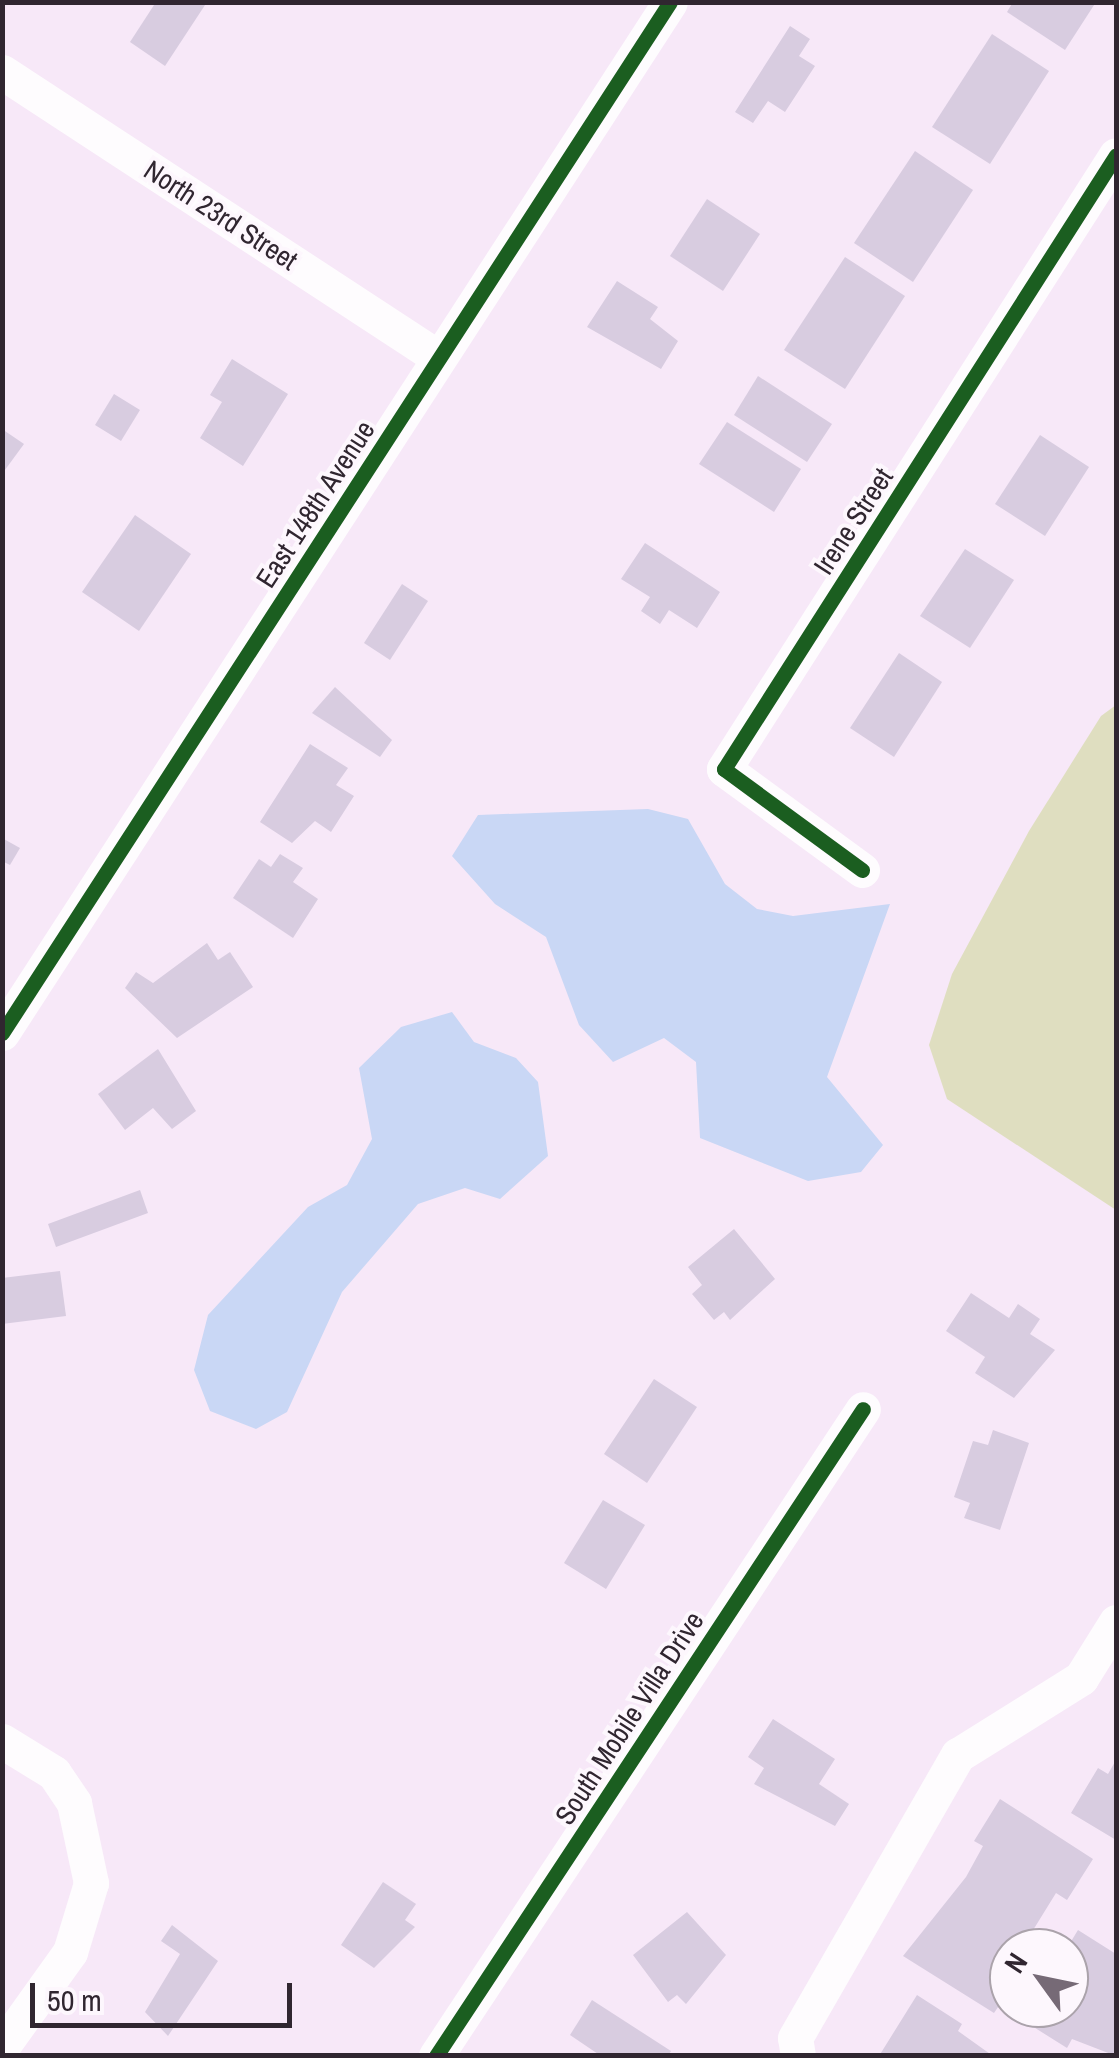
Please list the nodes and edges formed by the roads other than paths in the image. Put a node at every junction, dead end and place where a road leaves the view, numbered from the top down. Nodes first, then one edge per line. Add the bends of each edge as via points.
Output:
1 (670, 2) edge
2 (2, 72) edge
3 (1116, 156) edge
4 (438, 358) junction
5 (862, 870) dead end
6 (2, 1033) edge
7 (864, 1409) dead end
8 (1116, 1622) edge
9 (2, 1741) edge
10 (2, 2047) edge
11 (436, 2056) edge
12 (798, 2056) edge

1 - 4 street, East 148th Avenue
2 - 4 street, North 23rd Street
3 - 5 street, Irene Street via 724,769
4 - 6 street, East 148th Avenue
7 - 11 street, South Mobile Villa Drive
8 - 12 street via 1081,1678 958,1755 796,2038
9 - 10 street via 54,1773 74,1803 92,1882 70,1952

